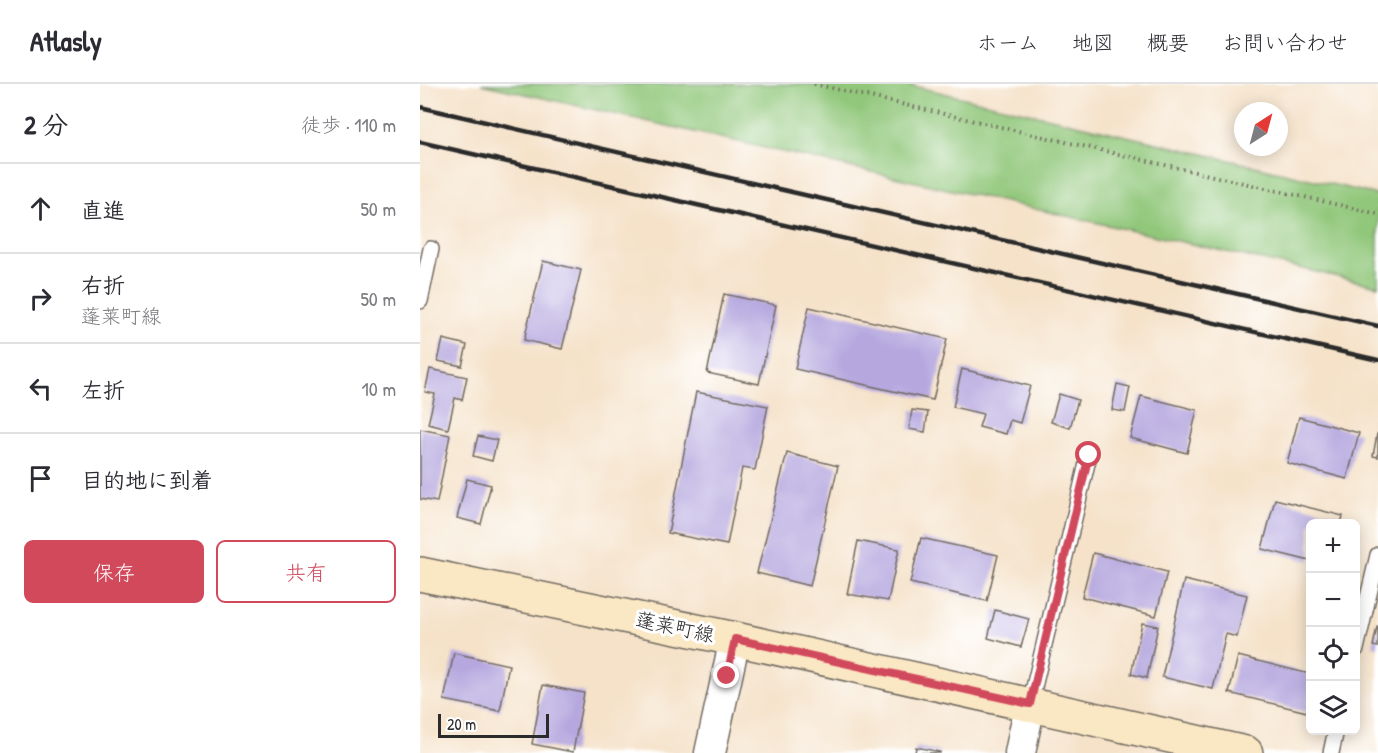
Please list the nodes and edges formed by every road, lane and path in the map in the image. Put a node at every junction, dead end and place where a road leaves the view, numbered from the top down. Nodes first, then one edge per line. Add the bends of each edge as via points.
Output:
1 (814, 84) edge
2 (1378, 214) edge
3 (431, 249) dead end
4 (420, 301) edge
5 (1089, 455) dead end
6 (1378, 555) edge
7 (420, 574) edge
8 (1360, 633) edge
9 (735, 639) junction
10 (1030, 704) junction
11 (1335, 735) edge
12 (710, 753) edge
13 (1020, 753) edge
14 (1246, 753) edge
15 (1331, 753) edge

1 - 2 path
3 - 4 lane
5 - 10 lane
6 - 8 lane
7 - 9 street, 蓬莱町線
9 - 10 street, 蓬莱町線
9 - 12 street
10 - 13 street
10 - 14 street, 蓬莱町線
11 - 15 lane

